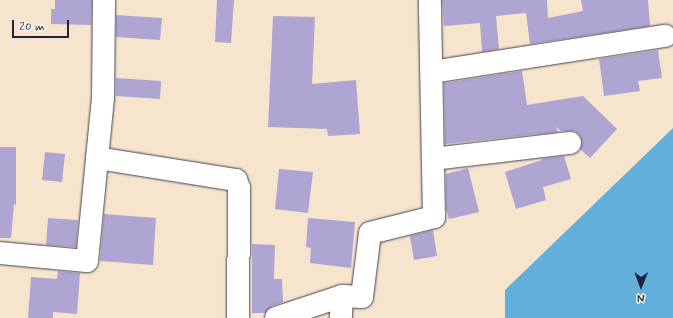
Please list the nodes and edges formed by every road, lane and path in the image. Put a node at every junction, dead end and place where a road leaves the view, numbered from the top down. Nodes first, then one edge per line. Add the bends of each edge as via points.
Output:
1 (104, 0) edge
2 (430, 0) edge
3 (666, 36) dead end
4 (432, 72) junction
5 (570, 144) dead end
6 (97, 158) junction
7 (433, 159) junction
8 (0, 253) edge
9 (342, 296) junction
10 (238, 318) edge
11 (276, 318) edge
12 (340, 318) edge

1 - 6 street via 103,98
2 - 4 street
3 - 4 street
4 - 7 street
5 - 7 street
6 - 8 street via 87,261
6 - 10 street via 236,180 239,188
7 - 9 street via 434,217 370,233 362,297
9 - 11 street
9 - 12 street

